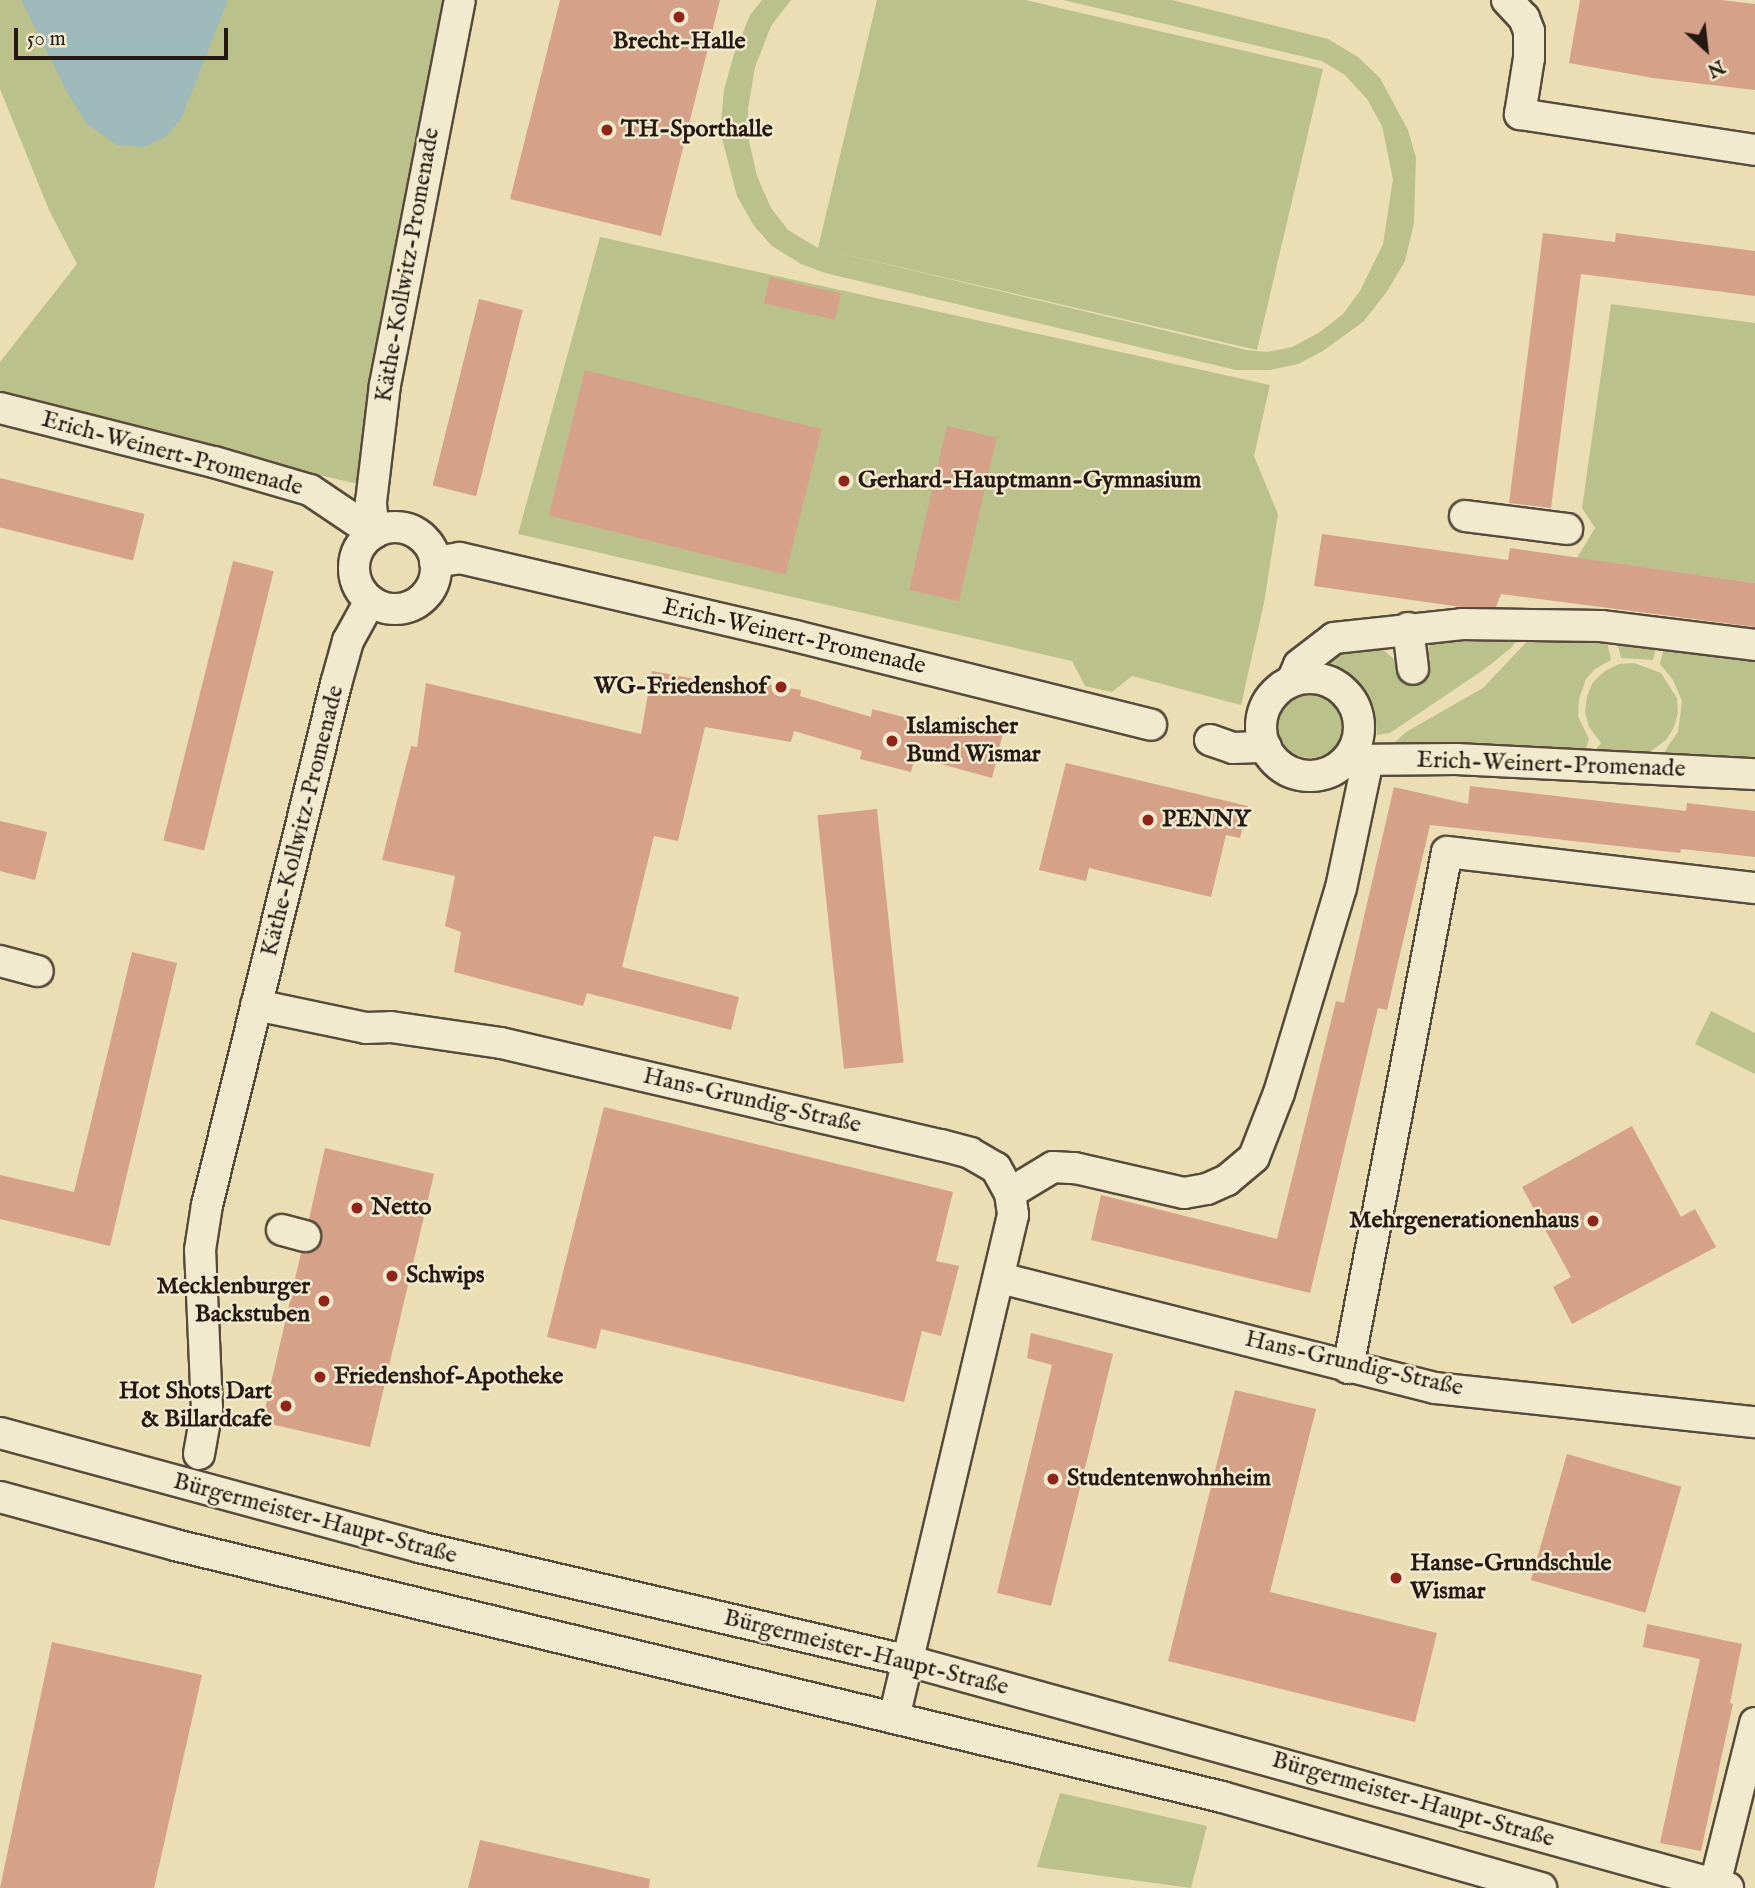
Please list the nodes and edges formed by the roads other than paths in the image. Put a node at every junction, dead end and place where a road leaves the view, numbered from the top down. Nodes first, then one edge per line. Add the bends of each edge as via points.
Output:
1 (460, 0) edge
2 (1507, 0) edge
3 (1755, 150) edge
4 (0, 408) edge
5 (1465, 516) dead end
6 (1567, 528) dead end
7 (374, 533) junction
8 (435, 562) junction
9 (386, 614) junction
10 (1408, 628) junction
11 (1752, 645) edge
12 (1413, 669) dead end
13 (1292, 681) junction
14 (1151, 725) dead end
15 (1210, 740) dead end
16 (1266, 747) junction
17 (1357, 760) junction
18 (1755, 774) edge
19 (1755, 888) edge
20 (0, 961) edge
21 (38, 971) dead end
22 (256, 1005) junction
23 (1010, 1193) junction
24 (1000, 1278) junction
25 (1348, 1368) junction
26 (1755, 1422) edge
27 (0, 1433) edge
28 (199, 1454) dead end
29 (0, 1497) edge
30 (909, 1661) junction
31 (894, 1718) junction
32 (1755, 1723) edge
33 (1722, 1886) edge
34 (1541, 1888) edge

1 - 7 street, Käthe-Kollwitz-Promenade via 385,385 371,502
2 - 3 street via 1529,31 1520,114
4 - 7 street, Erich-Weinert-Promenade via 310,490
5 - 6 street
7 - 8 street via 386,528 412,531 424,539
7 - 9 street via 358,549 354,572 361,593
8 - 9 street via 435,575 423,598
8 - 14 street, Erich-Weinert-Promenade via 460,558
9 - 22 street, Käthe-Kollwitz-Promenade via 348,641
10 - 11 street via 1601,626
10 - 12 street
10 - 13 street via 1334,638 1299,665
13 - 16 street via 1278,689 1262,716
13 - 17 street via 1308,677 1325,680 1351,698 1360,730
15 - 16 street via 1233,748
16 - 17 street, Erich-Weinert-Promenade via 1275,761 1302,775 1319,775
17 - 18 street, Erich-Weinert-Promenade via 1456,759
17 - 23 street via 1341,888 1279,1093 1254,1157 1227,1180 1207,1189 1184,1192 1053,1167
19 - 25 street via 1447,852
20 - 21 street
22 - 23 street, Hans-Grundig-Straße via 366,1028 391,1027 501,1043 970,1153 996,1168
22 - 28 street, Käthe-Kollwitz-Promenade via 200,1250 207,1409
23 - 24 street via 1013,1215
24 - 25 street, Hans-Grundig-Straße
24 - 30 street
25 - 26 street, Hans-Grundig-Straße via 1435,1388
27 - 30 street, Bürgermeister-Haupt-Straße via 419,1547
29 - 31 street, Bürgermeister-Haupt-Straße via 201,1551
30 - 31 street
30 - 33 street, Bürgermeister-Haupt-Straße
31 - 34 street, Bürgermeister-Haupt-Straße via 1222,1797
32 - 33 street

